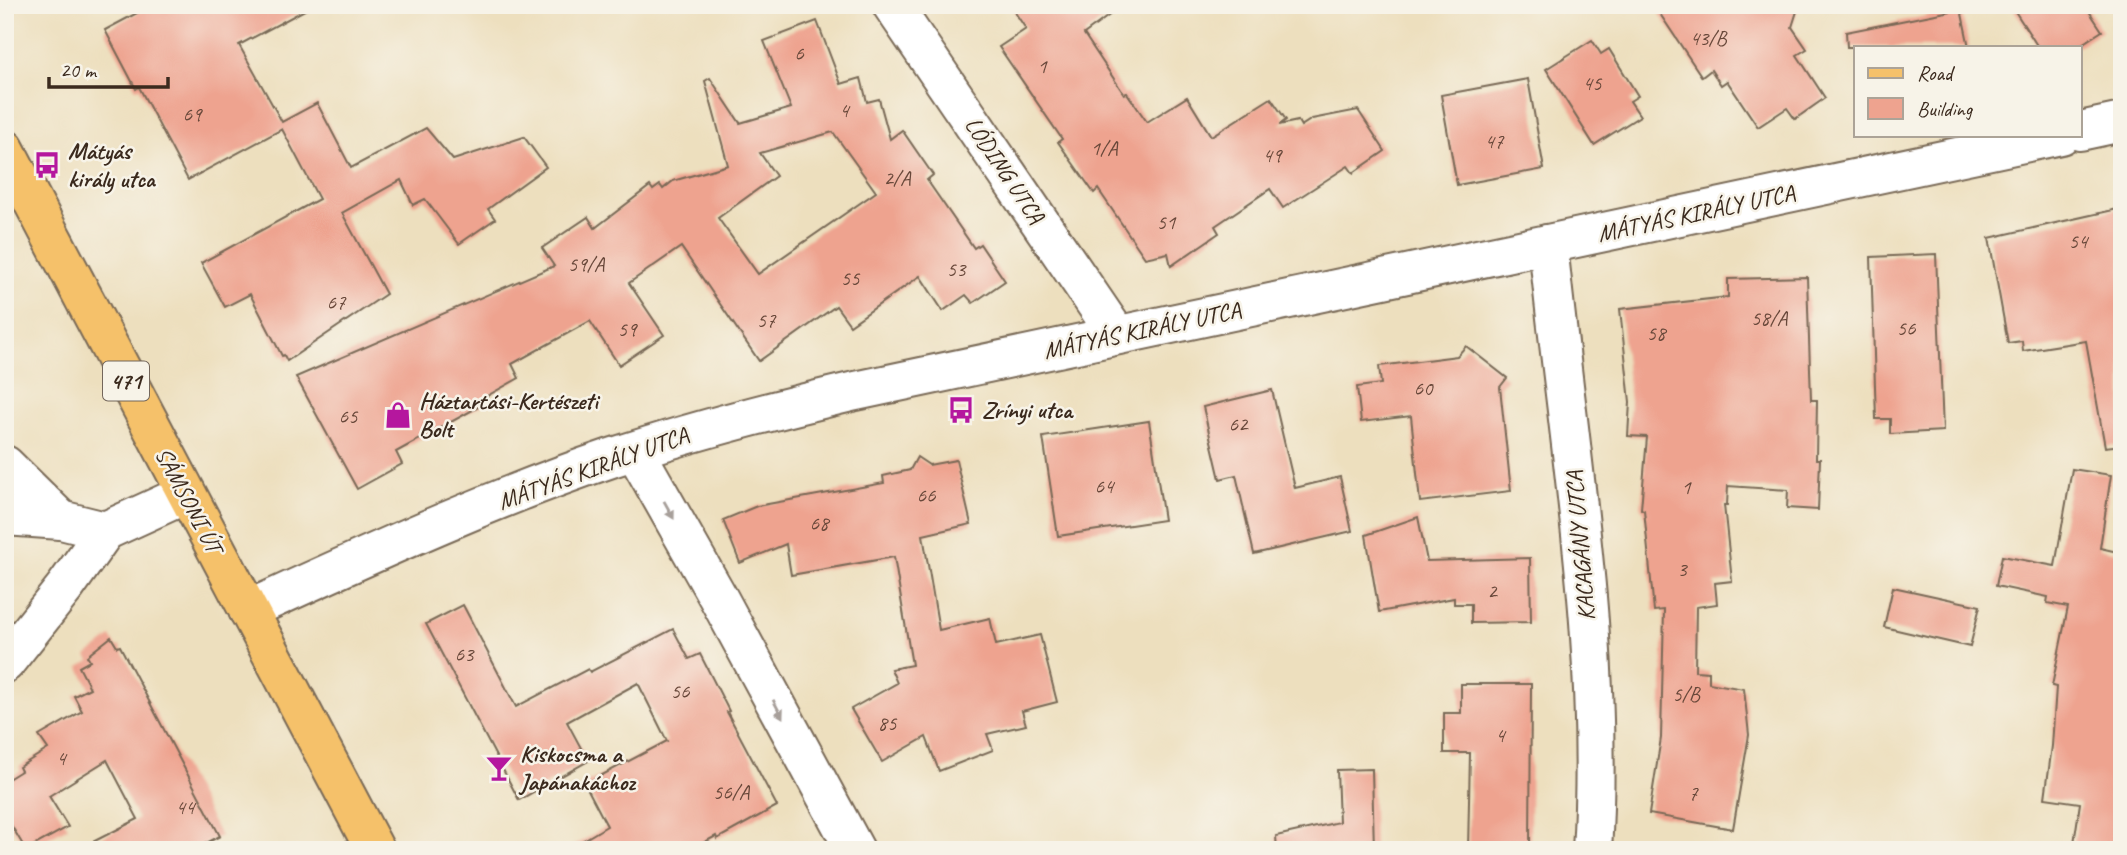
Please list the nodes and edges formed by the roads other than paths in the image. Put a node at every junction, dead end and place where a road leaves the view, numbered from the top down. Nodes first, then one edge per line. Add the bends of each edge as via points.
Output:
1 (892, 5) edge
2 (2122, 122) edge
3 (2082, 131) edge
4 (2056, 136) edge
5 (5, 149) edge
6 (1548, 244) junction
7 (1117, 335) junction
8 (635, 451) junction
9 (5, 465) edge
10 (186, 494) junction
11 (5, 516) edge
12 (61, 520) junction
13 (105, 531) junction
14 (248, 610) junction
15 (5, 663) edge
16 (375, 850) edge
17 (855, 850) edge
18 (1592, 850) edge

1 - 7 street, LÓDING UTCA
2 - 3 street
4 - 6 street, MÁTYÁS KIRÁLY UTCA
5 - 10 main road, SÁMSONI ÚT / 471
6 - 7 street, MÁTYÁS KIRÁLY UTCA
6 - 18 street, KACAGÁNY UTCA via 1583,556 1594,752
7 - 8 street, MÁTYÁS KIRÁLY UTCA via 747,417
8 - 14 street, MÁTYÁS KIRÁLY UTCA via 494,503
8 -> 17 street
9 - 12 street
10 - 13 street
10 - 14 main road, SÁMSONI ÚT / 471
11 - 12 street
12 - 13 street
13 - 15 street
14 - 16 main road, SÁMSONI ÚT / 471

